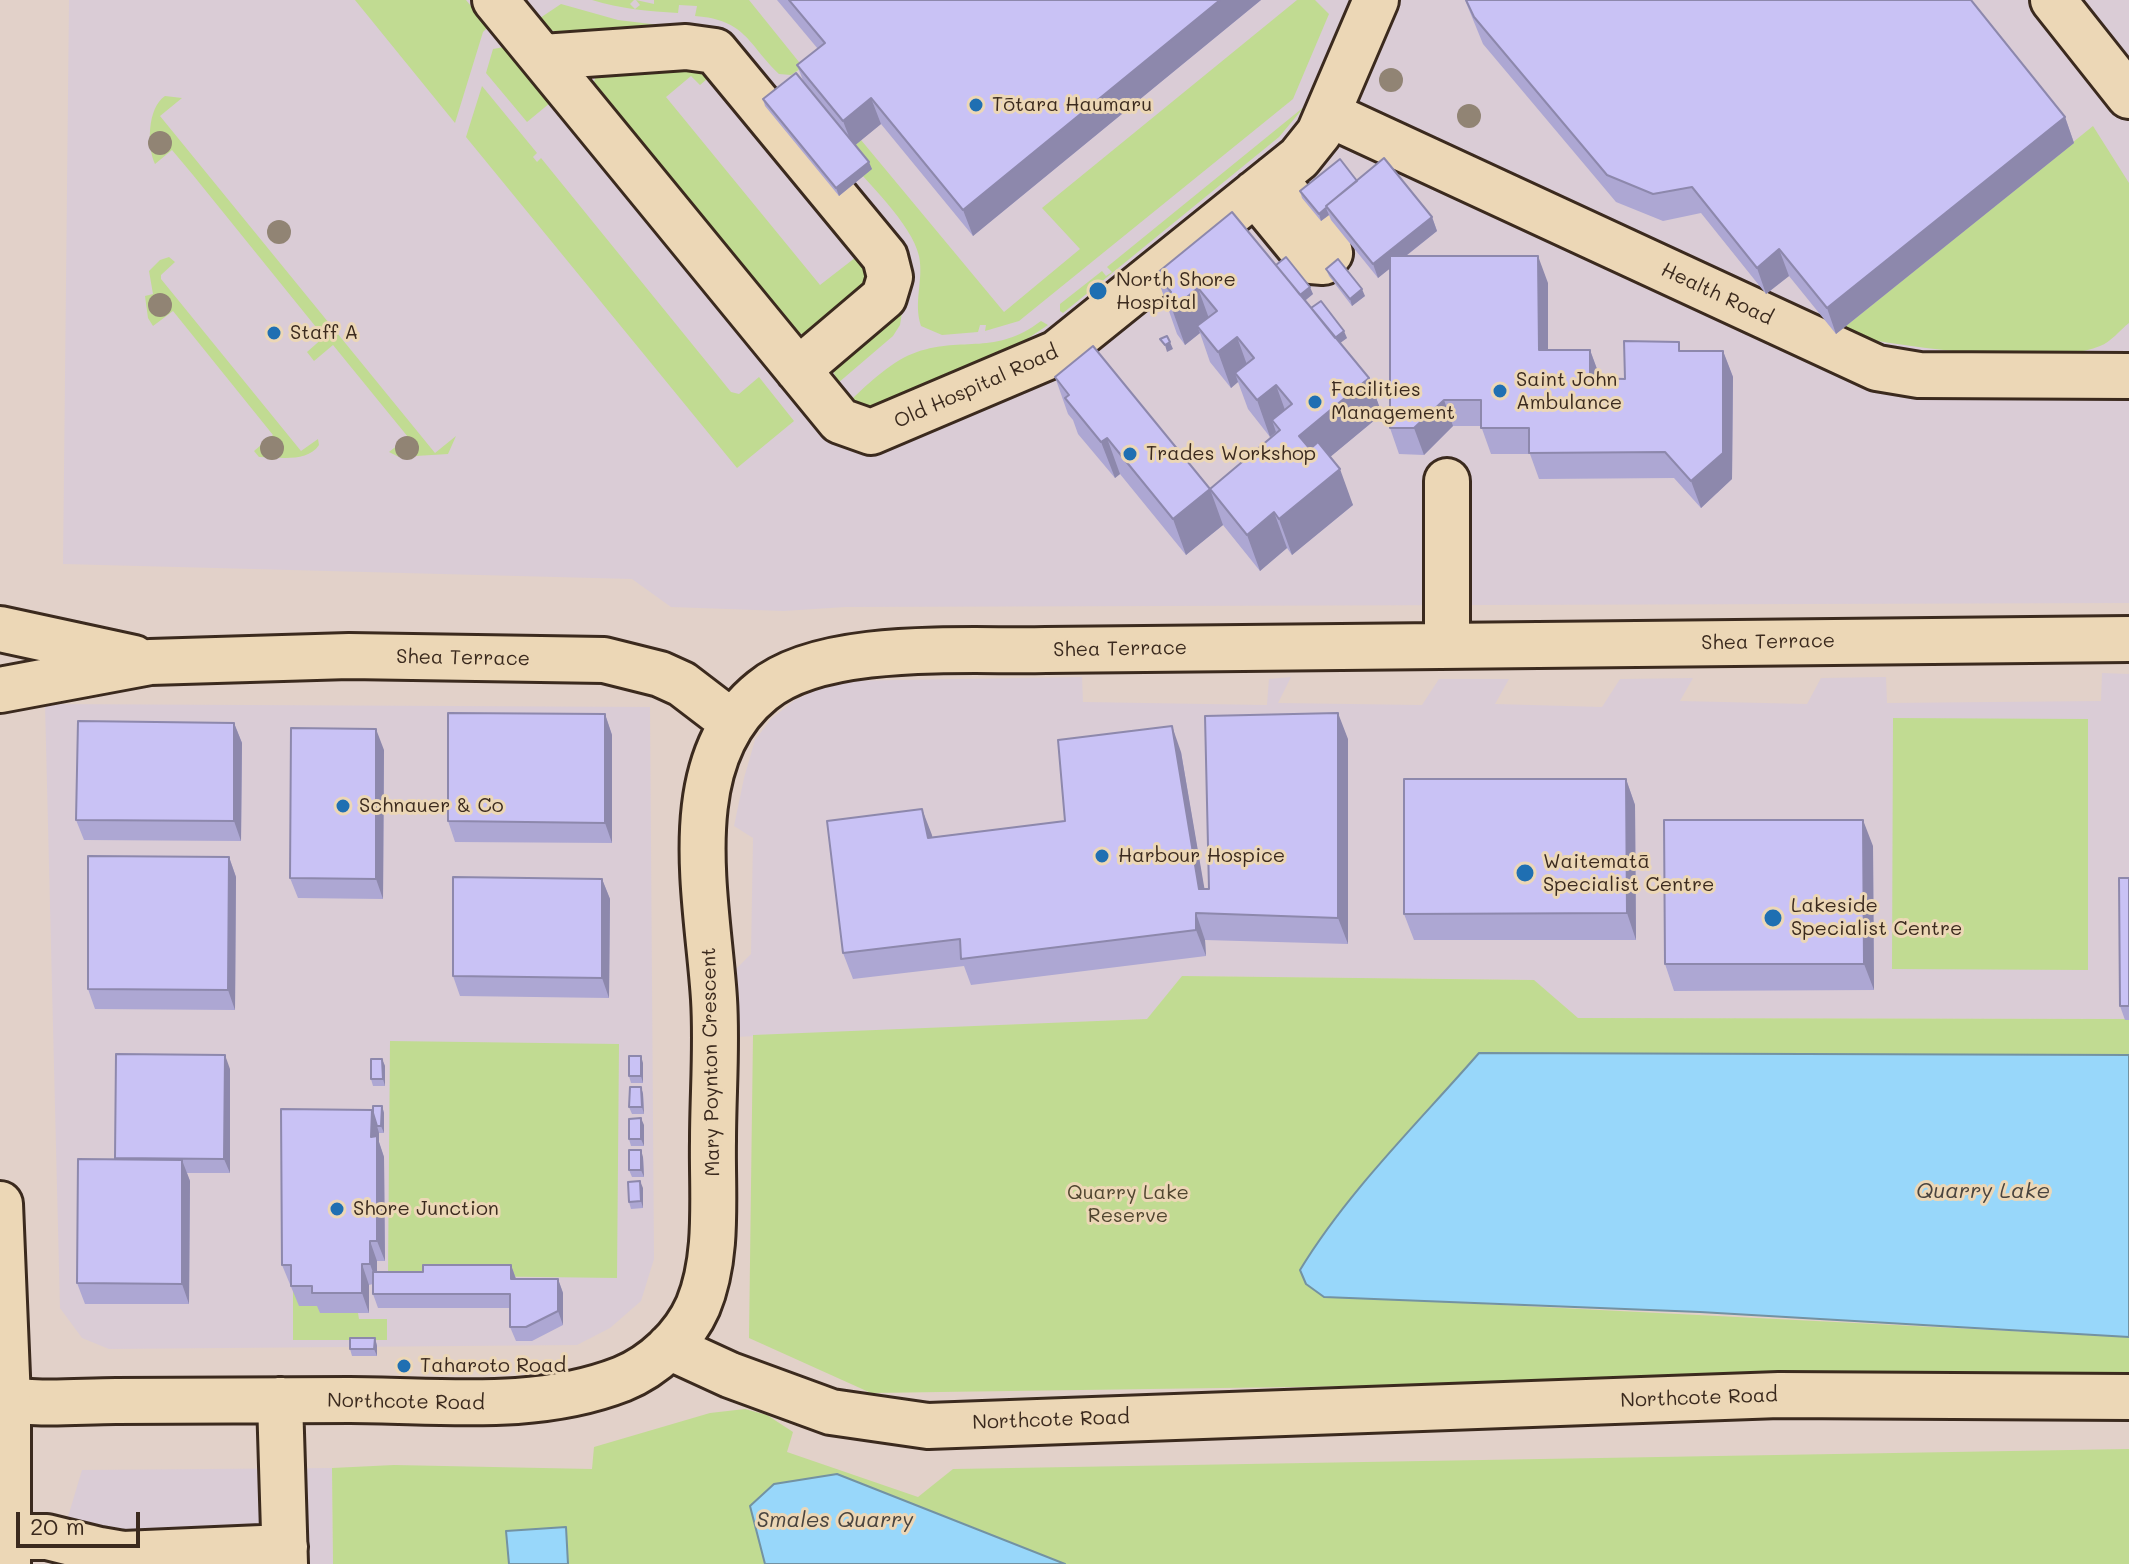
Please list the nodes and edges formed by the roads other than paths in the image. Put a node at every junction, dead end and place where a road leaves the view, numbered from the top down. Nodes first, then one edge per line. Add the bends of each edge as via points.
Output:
1 (495, 0) edge
2 (1376, 0) edge
3 (2053, 0) edge
4 (543, 57) junction
5 (2129, 96) edge
6 (1328, 114) junction
7 (798, 370) junction
8 (2129, 376) edge
9 (1447, 481) dead end
10 (2129, 614) edge
11 (0, 629) edge
12 (2129, 631) edge
13 (2058, 639) junction
14 (2129, 639) edge
15 (1447, 646) junction
16 (150, 662) junction
17 (0, 690) edge
18 (733, 723) junction
19 (0, 1204) edge
20 (669, 1347) junction
21 (2129, 1397) edge
22 (4, 1399) edge
23 (280, 1400) junction
24 (8, 1550) edge
25 (285, 1556) edge
26 (100, 1557) edge

1 - 4 street
2 - 6 street, Old Hospital Road
3 - 5 street
4 - 7 street
4 - 7 street via 686,47 715,51 830,188 885,257 889,284 884,297
6 - 7 street, Old Hospital Road via 1310,147 1057,353 871,432 840,421
6 - 8 street, Health Road via 1857,360 1919,375
9 - 15 street
10 - 13 street
11 - 16 street, Shea Terrace
12 - 13 street
13 - 14 street, Shea Terrace
13 - 15 street, Shea Terrace
15 - 18 street, Shea Terrace via 1030,650 835,659 762,690
16 - 17 street, Shea Terrace
16 - 18 street, Shea Terrace via 335,656 604,660 682,684
18 - 20 street, Mary Poynton Crescent via 710,777 704,816 715,1005 710,1265 696,1311
19 - 22 street
20 - 21 street, Northcote Road via 831,1412 928,1426 1779,1395
20 - 23 street, Northcote Road via 621,1379 561,1395 481,1405
22 - 23 street, Northcote Road
22 - 24 street
23 - 25 street
24 - 26 street via 47,1537
25 - 26 street

